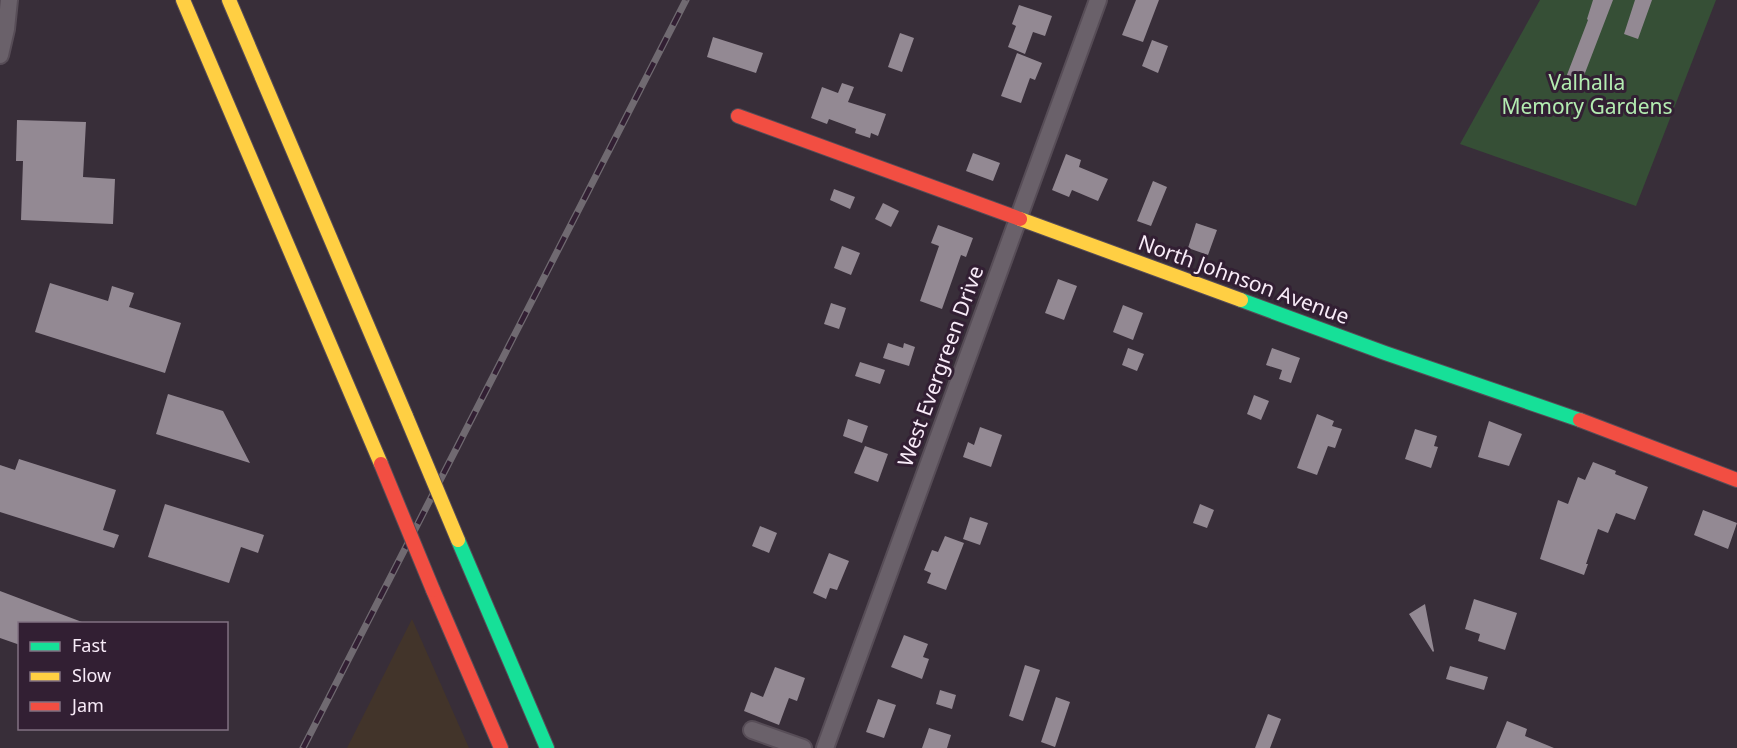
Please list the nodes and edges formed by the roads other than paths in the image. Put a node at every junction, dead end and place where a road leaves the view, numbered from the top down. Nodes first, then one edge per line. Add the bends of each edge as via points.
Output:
1 (9, 0) edge
2 (183, 0) edge
3 (229, 0) edge
4 (1098, 0) edge
5 (0, 56) edge
6 (738, 116) dead end
7 (1018, 218) junction
8 (1737, 480) edge
9 (752, 730) dead end
10 (501, 748) edge
11 (547, 748) edge
12 (802, 748) edge
13 (825, 748) edge

1 - 5 street
2 - 10 main road, bridge
3 - 11 main road, bridge
4 - 7 street, West Evergreen Drive
6 - 7 main road, North Johnson Avenue
7 - 8 main road, North Johnson Avenue
7 - 13 street, West Evergreen Drive
9 - 12 street

